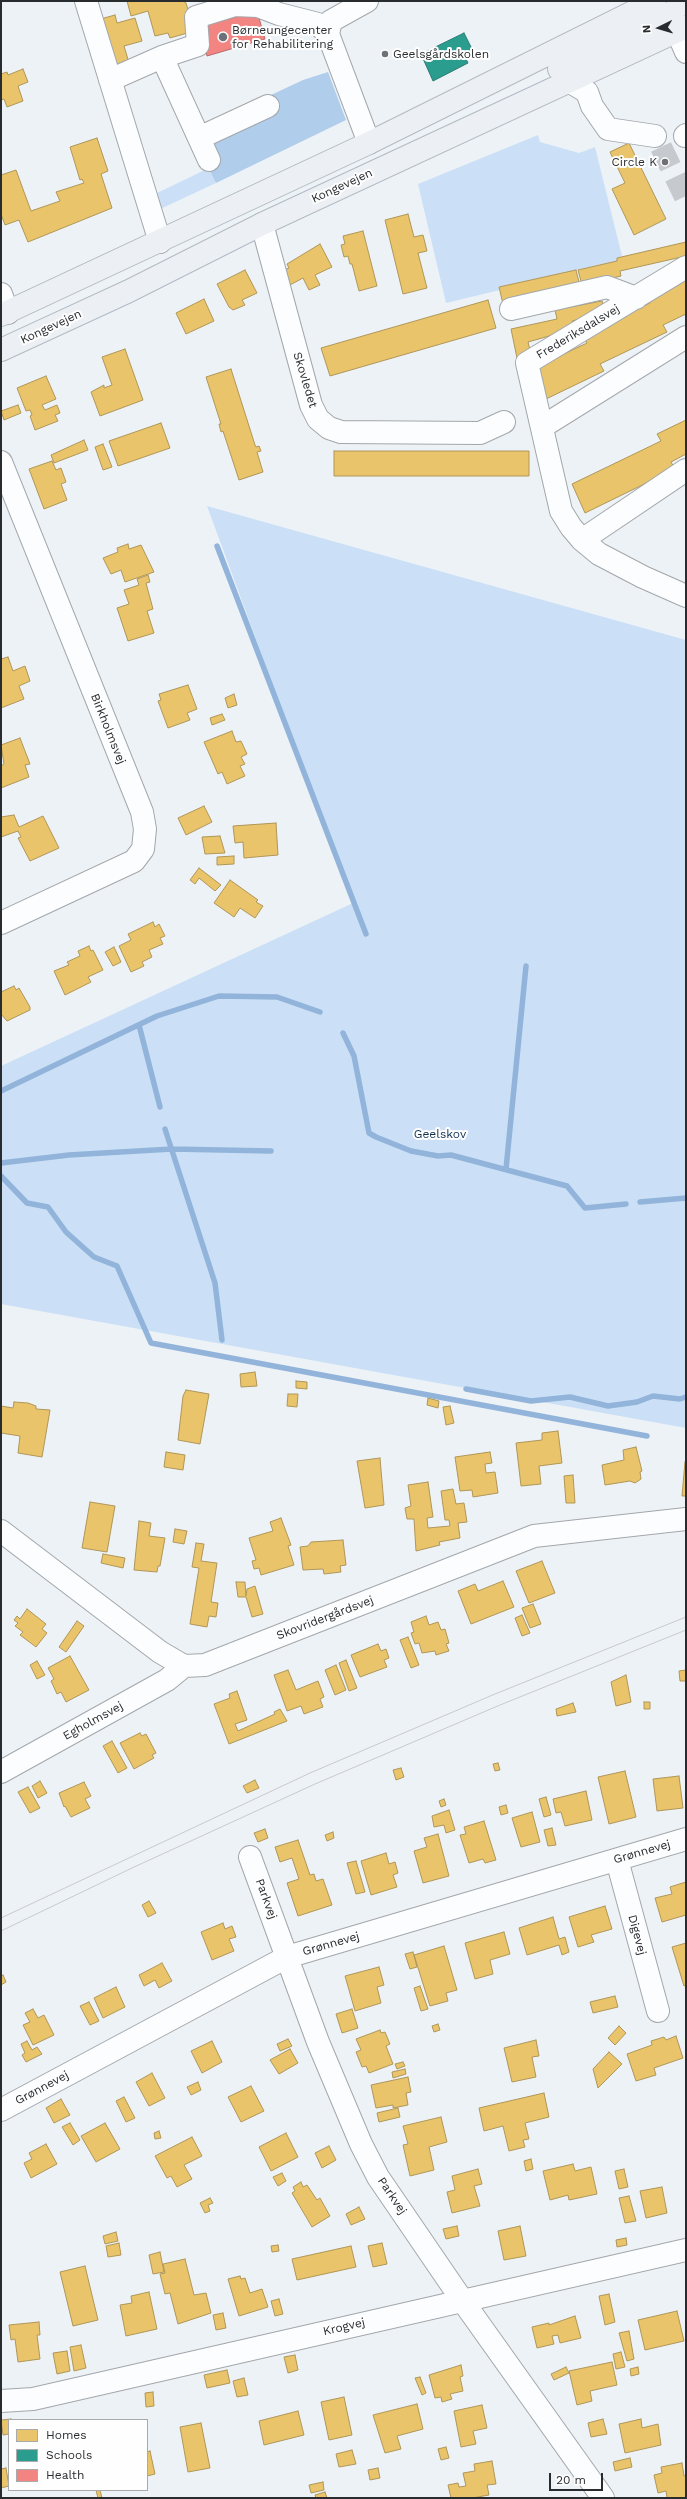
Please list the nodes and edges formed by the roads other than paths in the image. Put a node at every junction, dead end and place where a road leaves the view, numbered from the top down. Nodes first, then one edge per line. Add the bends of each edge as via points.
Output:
1 (86, 1) edge
2 (367, 1) edge
3 (674, 13) edge
4 (328, 34) junction
5 (686, 52) edge
6 (162, 57) junction
7 (110, 80) junction
8 (564, 83) junction
9 (268, 106) dead end
10 (489, 117) junction
11 (655, 136) dead end
12 (199, 138) junction
13 (369, 143) junction
14 (209, 160) dead end
15 (262, 224) junction
16 (160, 242) junction
17 (686, 267) edge
18 (636, 298) junction
19 (3, 307) edge
20 (511, 309) dead end
21 (686, 337) edge
22 (1, 350) edge
23 (504, 422) dead end
24 (542, 427) junction
25 (1, 462) edge
26 (686, 470) edge
27 (582, 540) junction
28 (686, 596) edge
29 (1, 923) edge
30 (686, 1519) edge
31 (1, 1531) edge
32 (184, 1666) junction
33 (1, 1772) edge
34 (686, 1839) edge
35 (250, 1857) dead end
36 (617, 1860) junction
37 (287, 1957) junction
38 (658, 2011) dead end
39 (1, 2110) edge
40 (686, 2250) edge
41 (462, 2300) junction
42 (1, 2401) edge
43 (603, 2498) edge

1 - 7 street
2 - 4 street via 331,21
3 - 5 street
3 - 8 main road, Kongevejen
3 - 10 main road via 534,82
3 - 13 main road
4 - 6 street via 318,24 258,6 235,6 196,17 198,46
4 - 13 street
6 - 7 street
6 - 12 street
7 - 16 street
8 - 10 main road, Kongevejen
8 - 11 street via 572,83 587,92 592,106 608,129
9 - 12 street
10 - 15 main road, Kongevejen
12 - 14 street
13 - 16 main road
15 - 22 main road, Kongevejen via 128,291
15 - 23 street, Skovledet via 311,405 318,419 329,428 341,432 480,433
16 - 19 main road
17 - 18 street, Frederiksdalsvej
18 - 20 street via 607,288
18 - 24 street, Frederiksdalsvej via 527,364
21 - 24 street
24 - 27 street, Frederiksdalsvej via 561,511
25 - 29 street, Birkholmsvej via 142,812 145,829 143,849 134,861
26 - 27 street
27 - 28 street, Frederiksdalsvej via 599,554 623,567
30 - 32 street, Skovridergårdsvej via 534,1536 205,1665
31 - 32 street via 160,1652
32 - 33 street, Egholmsvej via 167,1680
34 - 36 street, Grønnevej
35 - 37 street, Parkvej
36 - 37 street, Grønnevej
36 - 38 street, Digevej
37 - 39 street, Grønnevej
37 - 41 street, Parkvej via 318,2042 361,2144 378,2177
40 - 41 street, Krogvej
41 - 42 street, Krogvej via 33,2398
41 - 43 street, Parkvej

